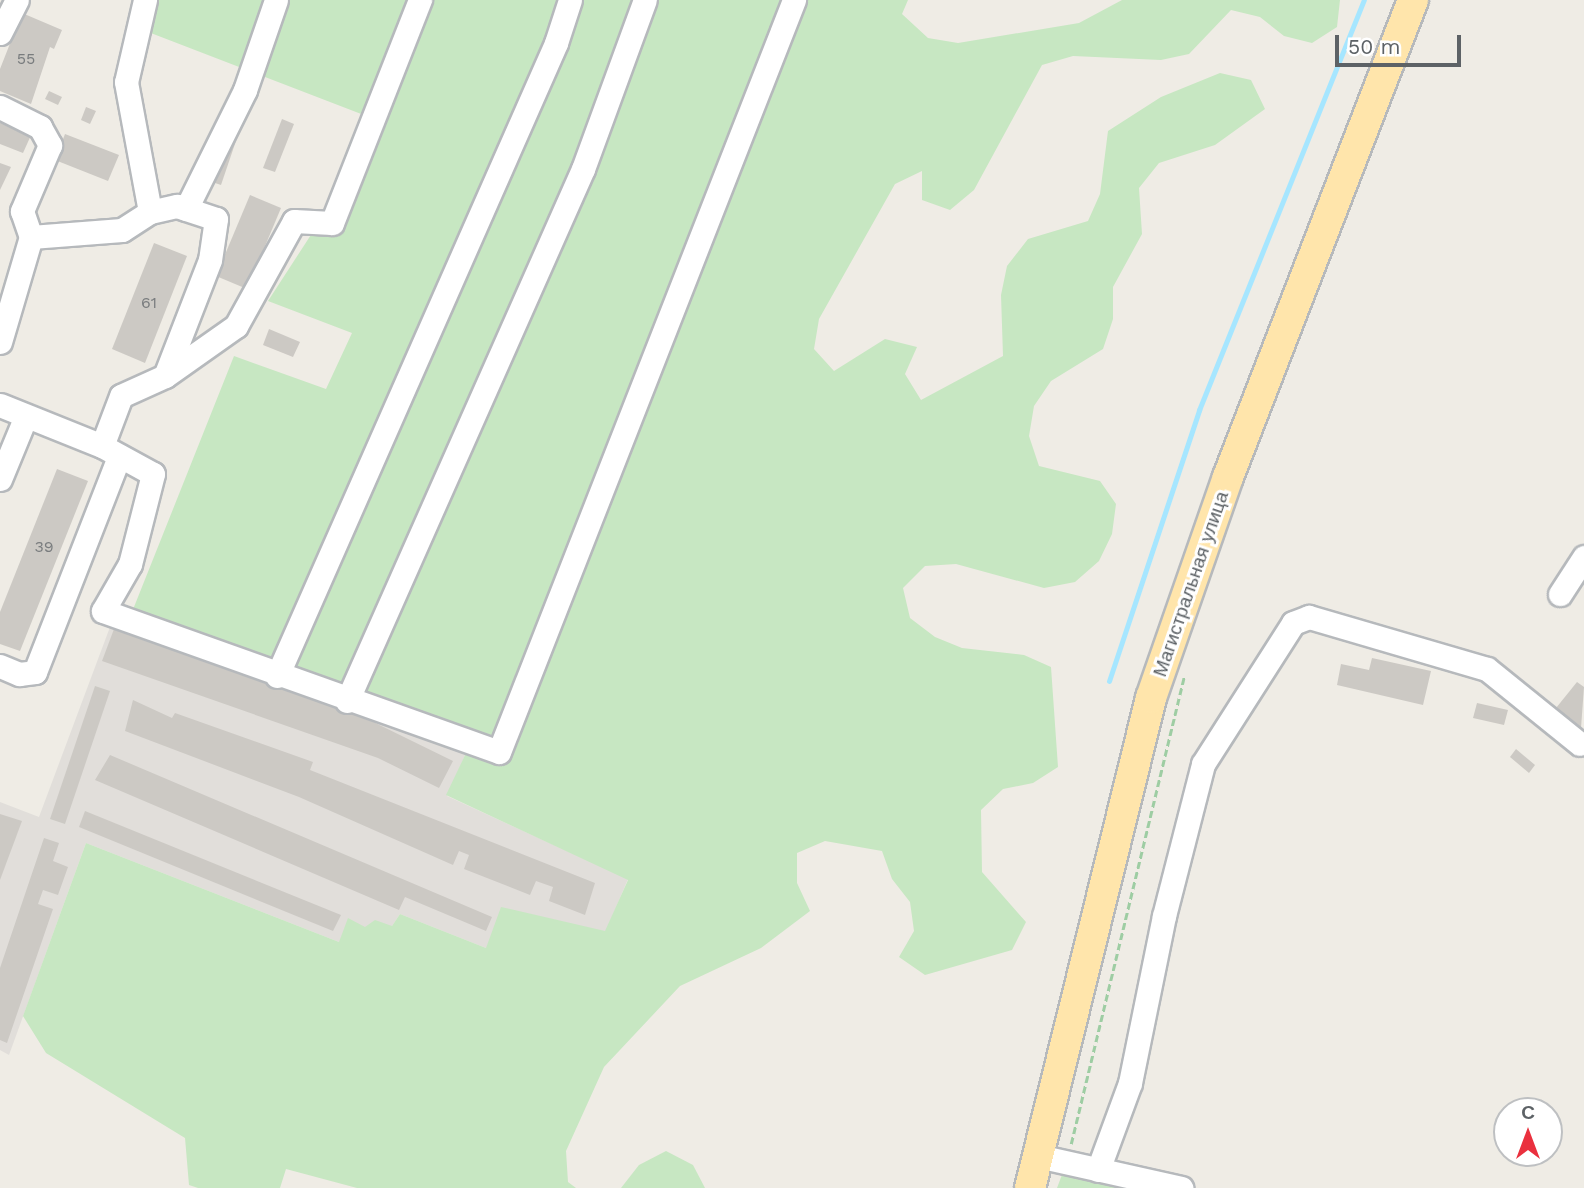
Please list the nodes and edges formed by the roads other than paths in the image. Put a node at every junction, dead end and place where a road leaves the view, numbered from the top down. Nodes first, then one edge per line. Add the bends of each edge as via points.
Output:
1 (17, 0) edge
2 (145, 0) edge
3 (276, 0) edge
4 (420, 0) edge
5 (570, 0) edge
6 (645, 0) edge
7 (793, 0) edge
8 (1413, 0) edge
9 (0, 33) edge
10 (0, 107) edge
11 (186, 209) junction
12 (150, 212) junction
13 (31, 237) junction
14 (0, 342) edge
15 (165, 376) junction
16 (0, 405) edge
17 (26, 416) junction
18 (110, 451) junction
19 (0, 479) edge
20 (1584, 557) edge
21 (1559, 594) dead end
22 (0, 666) edge
23 (277, 676) junction
24 (347, 701) junction
25 (1580, 744) dead end
26 (1053, 1159) junction
27 (1098, 1170) junction
28 (1030, 1188) edge
29 (1181, 1188) edge

1 - 9 lane
2 - 12 lane via 126,82
3 - 11 lane via 245,90
4 - 15 lane via 332,223 294,221 236,326
5 - 23 lane via 551,55
6 - 24 lane via 583,169
7 - 24 lane via 499,752
8 - 26 main road, Магистральная улица via 1228,477 1155,686
10 - 13 lane via 40,127 50,145 22,211
11 - 12 lane
11 - 15 lane via 216,219 210,260
12 - 13 lane via 122,230
13 - 14 lane
15 - 18 lane via 121,396
16 - 17 lane
17 - 18 lane
17 - 19 lane
18 - 22 lane via 35,672 19,674
18 - 23 lane via 153,474 130,564 103,611
20 - 21 lane
23 - 24 lane
25 - 27 lane via 1487,669 1309,617 1293,623 1203,764 1164,916 1129,1083
26 - 27 lane
26 - 28 main road, Магистральная улица
27 - 29 lane

